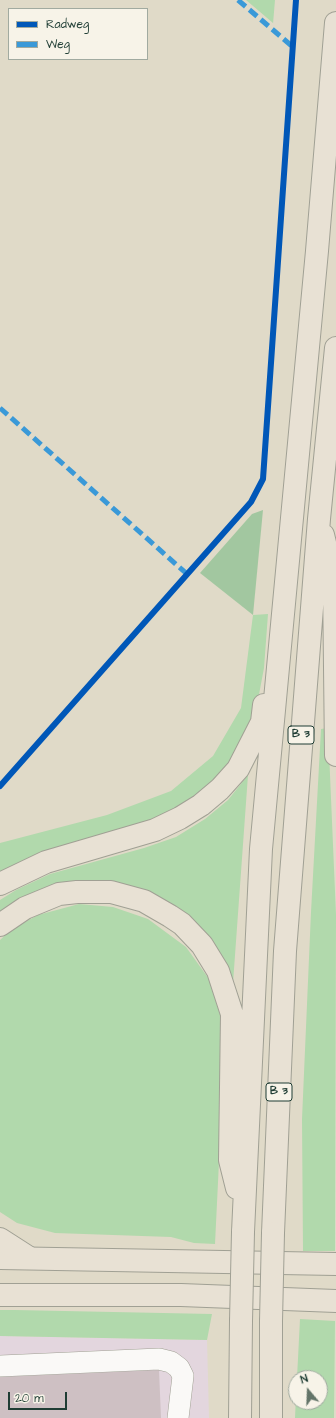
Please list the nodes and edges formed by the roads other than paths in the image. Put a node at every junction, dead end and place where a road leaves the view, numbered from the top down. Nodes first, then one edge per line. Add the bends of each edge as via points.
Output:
1 (336, 23) edge
2 (336, 348) edge
3 (319, 519) junction
4 (283, 621) junction
5 (336, 755) edge
6 (0, 884) edge
7 (0, 925) edge
8 (243, 1222) junction
9 (0, 1239) edge
10 (28, 1257) junction
11 (0, 1258) edge
12 (336, 1264) edge
13 (0, 1295) edge
14 (336, 1301) edge
15 (0, 1366) edge
16 (178, 1418) edge
17 (240, 1418) edge
18 (271, 1418) edge

1 - 4 main road, B 3 via 318,251
2 - 3 main road, B 3
3 - 5 main road via 334,579
3 - 18 main road, B 3, bridge via 286,951 273,1233
4 - 6 main road via 273,642 262,722 238,768 220,789 201,805 155,830 46,862
4 - 8 main road, B 3 via 261,849
7 - 8 main road via 25,908 60,894 111,892 144,901 170,916 182,924 202,945 218,971 232,1014 230,1160
8 - 17 main road, B 3, bridge
9 - 10 main road
10 - 11 main road
10 - 12 main road
13 - 14 main road via 181,1295
15 - 16 lane via 159,1359 171,1362 184,1376

